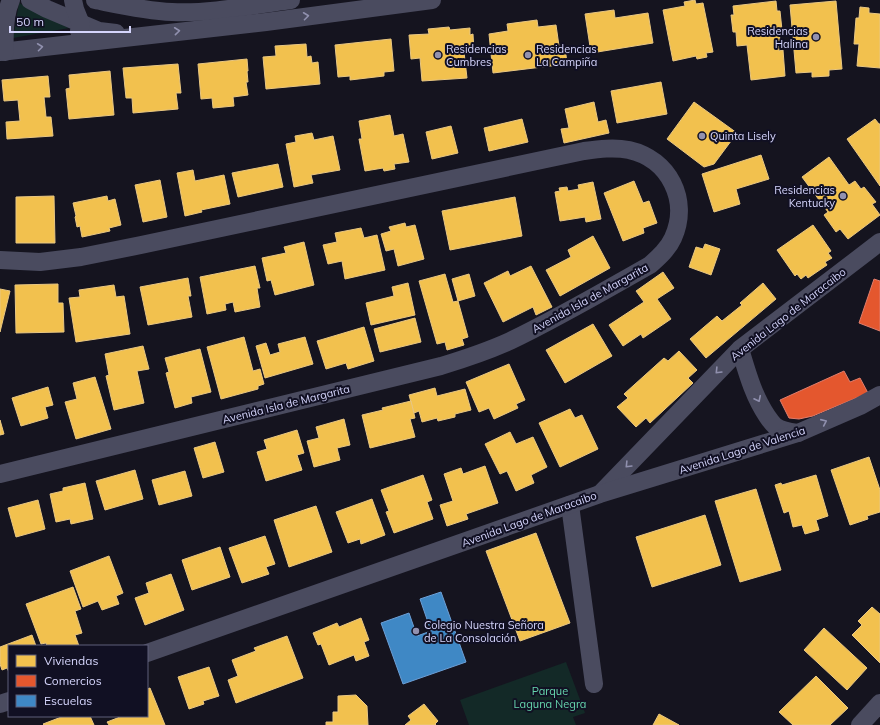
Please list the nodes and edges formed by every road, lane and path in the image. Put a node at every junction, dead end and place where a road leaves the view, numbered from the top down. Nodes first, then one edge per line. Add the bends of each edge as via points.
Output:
1 (11, 0) edge
2 (30, 0) edge
3 (73, 0) edge
4 (95, 0) edge
5 (291, 0) edge
6 (432, 0) edge
7 (81, 24) junction
8 (138, 36) junction
9 (76, 43) junction
10 (3, 52) edge
11 (880, 242) edge
12 (0, 260) edge
13 (740, 349) junction
14 (880, 395) edge
15 (798, 433) junction
16 (0, 474) edge
17 (600, 494) junction
18 (570, 504) junction
19 (148, 653) edge
20 (594, 684) dead end
21 (880, 703) edge
22 (860, 725) edge

1 - 10 street via 5,22
2 - 7 street
3 - 7 street
4 - 5 street via 132,8 172,12
8 -> 6 street
7 - 8 street via 99,31
7 - 9 street
8 - 9 street
10 -> 9 street
11 - 13 street, Avenida Lago de Maracaibo
12 - 16 street, Avenida Isla de Margarita via 40,262 88,255 602,148 629,150 656,162 676,190 680,210 673,238 662,254 650,265 561,315 474,356
13 -> 15 street via 755,393 766,415 774,425
13 -> 17 street, Avenida Lago de Maracaibo
15 -> 14 street, Avenida Lago de Valencia
15 - 17 street, Avenida Lago de Valencia
17 - 18 street, Avenida Lago de Maracaibo
18 - 19 street, Avenida Lago de Maracaibo
18 - 20 street
21 - 22 street

